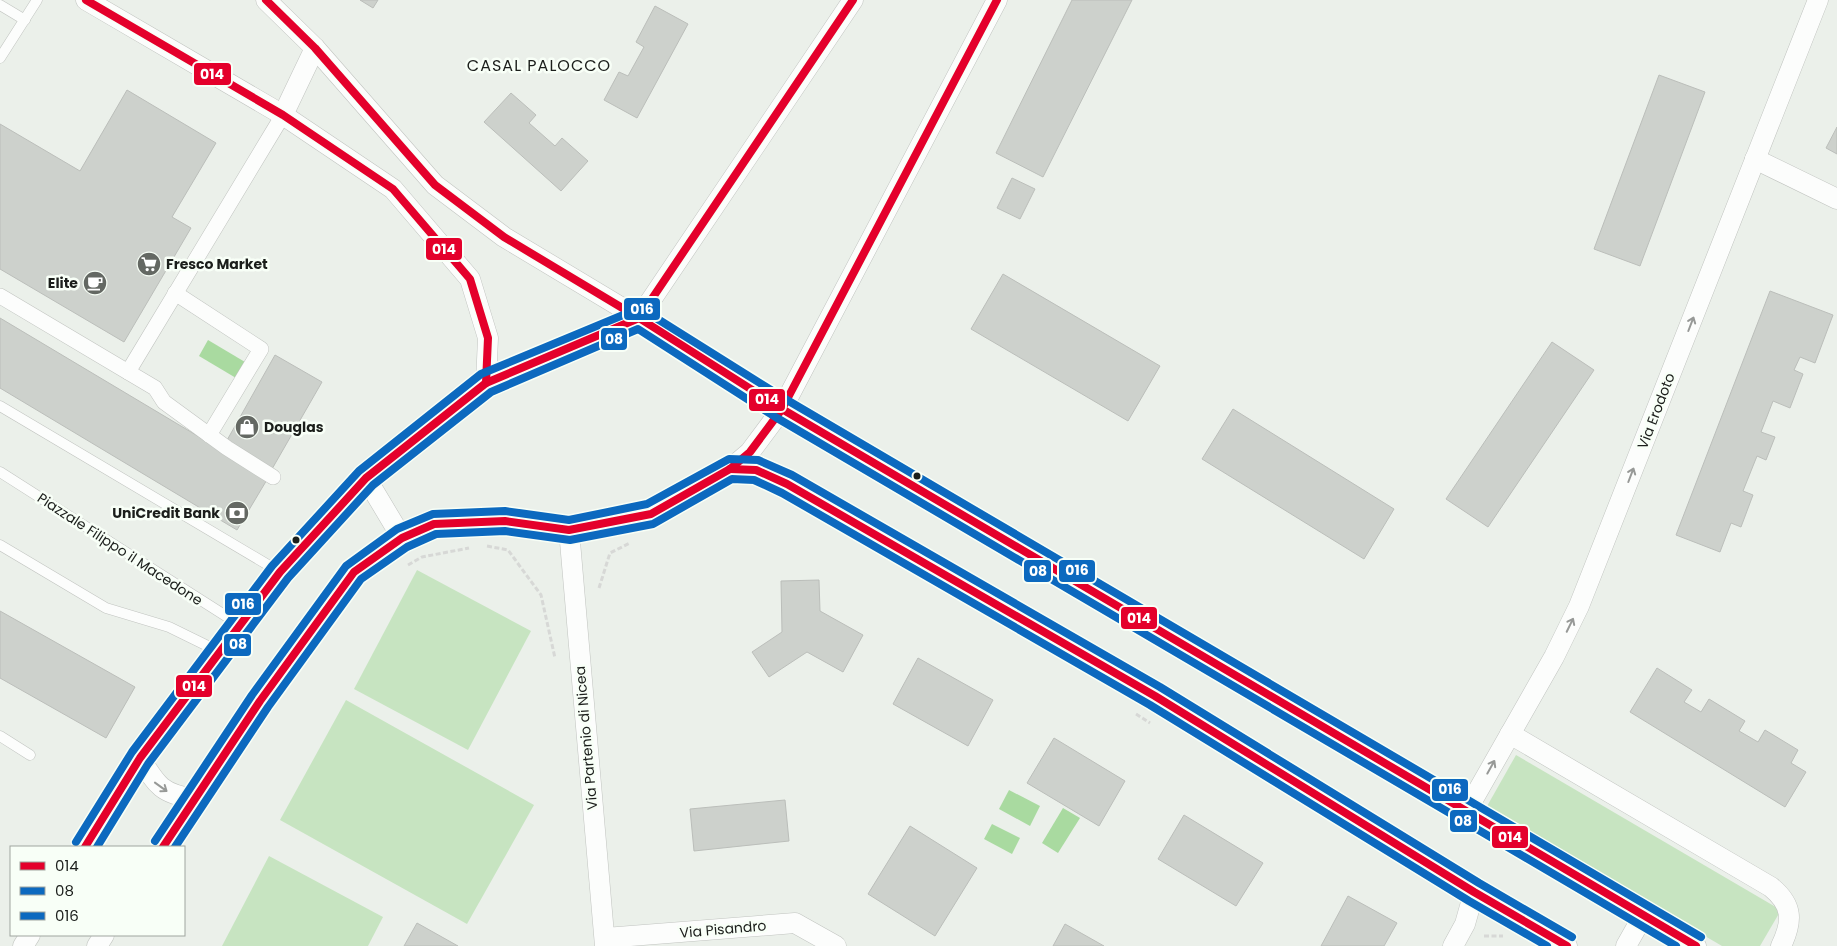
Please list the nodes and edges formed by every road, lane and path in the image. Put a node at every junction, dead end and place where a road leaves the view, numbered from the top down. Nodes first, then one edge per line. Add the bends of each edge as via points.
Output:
1 (37, 0) edge
2 (86, 0) edge
3 (266, 0) edge
4 (853, 0) edge
5 (997, 0) edge
6 (1818, 0) edge
7 (0, 5) edge
8 (25, 20) junction
9 (315, 48) junction
10 (0, 58) edge
11 (283, 115) junction
12 (1755, 159) junction
13 (1837, 199) edge
14 (175, 293) junction
15 (0, 296) edge
16 (639, 318) junction
17 (128, 372) junction
18 (486, 382) junction
19 (0, 406) edge
20 (782, 409) junction
21 (209, 435) junction
22 (730, 469) junction
23 (0, 472) edge
24 (273, 477) dead end
25 (366, 478) junction
26 (570, 530) junction
27 (402, 538) junction
28 (635, 541) dead end
29 (0, 545) edge
30 (480, 545) dead end
31 (470, 547) dead end
32 (406, 566) dead end
33 (280, 572) junction
34 (598, 589) dead end
35 (240, 625) junction
36 (220, 652) junction
37 (579, 663) junction
38 (1130, 711) dead end
39 (1156, 726) dead end
40 (1510, 734) junction
41 (0, 736) edge
42 (30, 755) dead end
43 (140, 758) junction
44 (195, 798) junction
45 (1467, 810) junction
46 (87, 846) edge
47 (164, 846) edge
48 (1474, 892) junction
49 (1643, 916) junction
50 (1465, 924) junction
51 (1512, 941) dead end
52 (605, 942) edge
53 (836, 946) edge
54 (1453, 946) edge
55 (1567, 946) edge
56 (1626, 946) edge
57 (1696, 946) edge
58 (1781, 946) edge

1 - 8 lane
2 - 11 street
3 - 9 street
4 - 16 street
5 - 20 street
6 - 12 street, Via Erodoto
7 - 8 lane
8 - 10 lane
9 - 11 street
9 - 16 street via 435,184 504,237
11 - 14 street
11 - 18 street via 393,189 470,279 488,338
12 - 13 street
40 -> 12 street, Via Erodoto via 1579,606
14 - 17 street
14 - 21 street via 262,349
15 - 17 street
16 - 18 street
16 - 20 street
17 - 21 street via 155,388 164,402
18 - 25 street
19 - 33 lane
20 - 22 street via 750,452
20 - 45 street
21 - 24 street
22 - 26 street via 651,514
22 - 48 street via 756,470 796,489 1155,696
23 - 35 lane, Piazzale Filippo il Macedone
25 - 27 street
25 - 33 street
26 - 27 street via 504,521 434,524
26 - 37 street, Via Partenio di Nicea
27 - 44 street via 354,572 260,701
28 - 34 path via 610,553
29 - 36 lane via 106,608 169,627
30 - 37 path via 508,550 541,595 557,665
31 - 32 path via 422,557
33 - 35 street
35 - 36 street
36 - 43 street
37 - 52 street, Via Partenio di Nicea
38 - 39 path
45 -> 40 street, Via Erodoto
40 - 58 street via 1771,887 1786,902 1789,913 1788,928
41 - 42 lane
43 -> 44 street via 155,784 173,795
43 - 46 street
44 - 47 street
45 - 49 street
48 - 50 street
48 - 55 street
49 - 56 street
49 - 57 street
50 - 51 path via 1484,936 1503,936
50 - 54 street
52 - 53 street, Via Pisandro via 795,923

